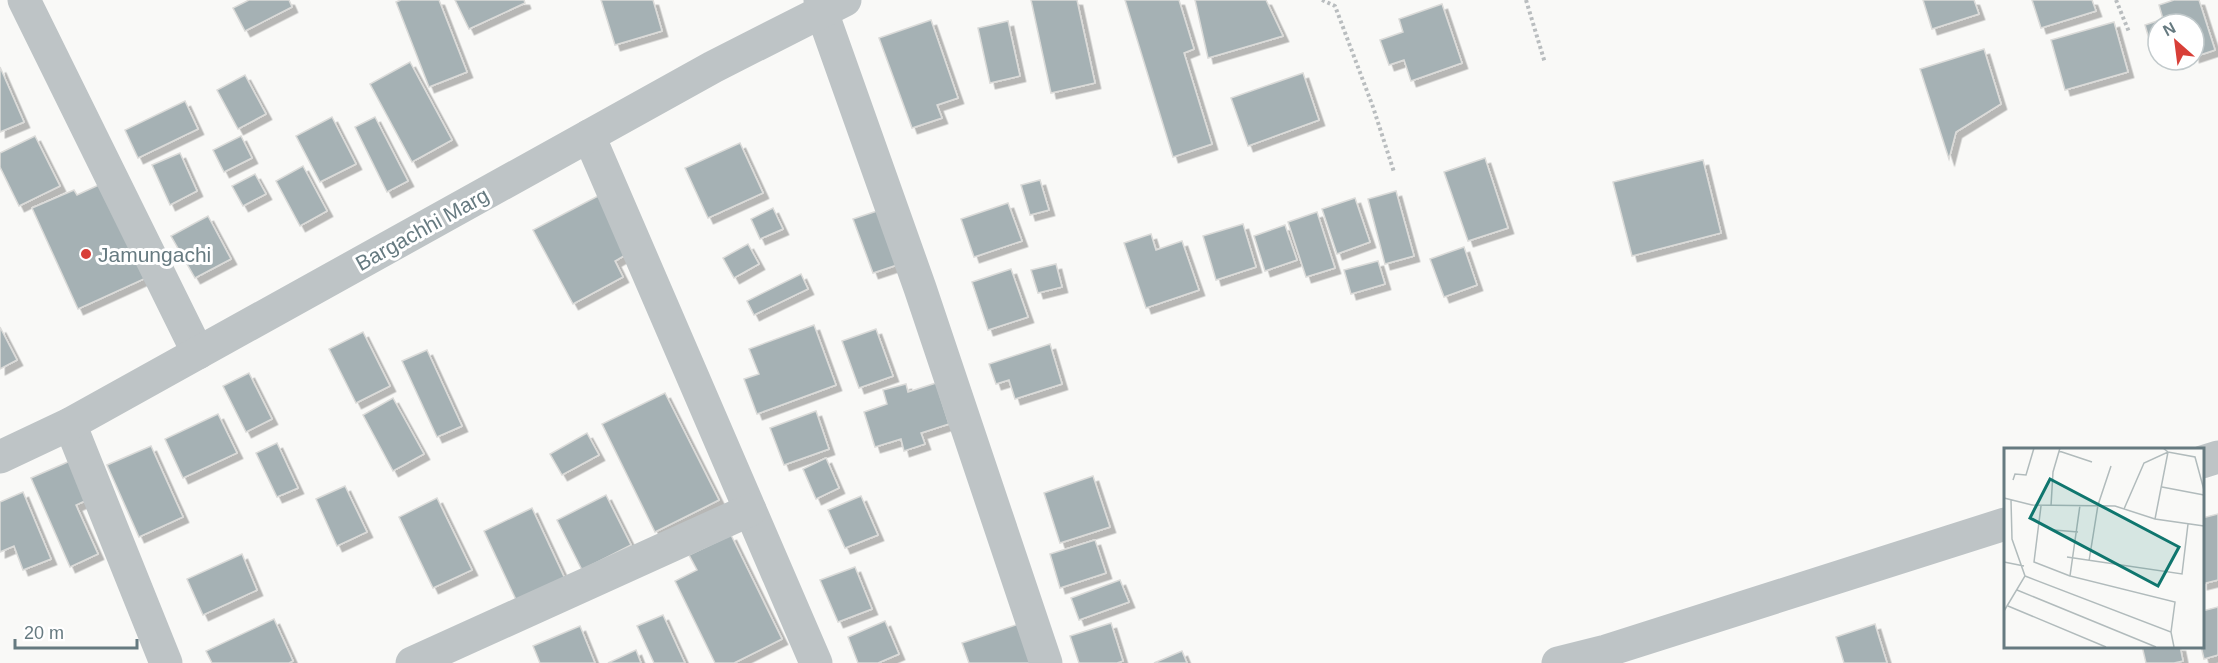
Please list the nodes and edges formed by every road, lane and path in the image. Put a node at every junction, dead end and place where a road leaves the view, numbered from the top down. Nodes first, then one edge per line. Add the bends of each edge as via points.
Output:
1 (24, 0) edge
2 (1322, 0) edge
3 (1526, 0) edge
4 (2116, 0) edge
5 (829, 4) edge
6 (2129, 32) dead end
7 (1545, 63) dead end
8 (589, 136) junction
9 (1394, 172) dead end
10 (198, 353) junction
11 (70, 424) junction
12 (0, 457) edge
13 (2218, 457) edge
14 (2203, 462) edge
15 (750, 510) junction
16 (2004, 524) edge
17 (166, 663) edge
18 (412, 663) edge
19 (816, 663) edge
20 (1047, 663) edge
21 (1558, 663) edge

1 - 10 street
2 - 9 path via 1335,6
3 - 7 path
4 - 6 path
5 - 8 street, Bargachhi Marg
5 - 20 street
8 - 10 street, Bargachhi Marg
8 - 15 street
10 - 11 street, Bargachhi Marg
11 - 12 street, Bargachhi Marg
11 - 17 street
13 - 14 street
15 - 18 street
15 - 19 street
16 - 21 street

